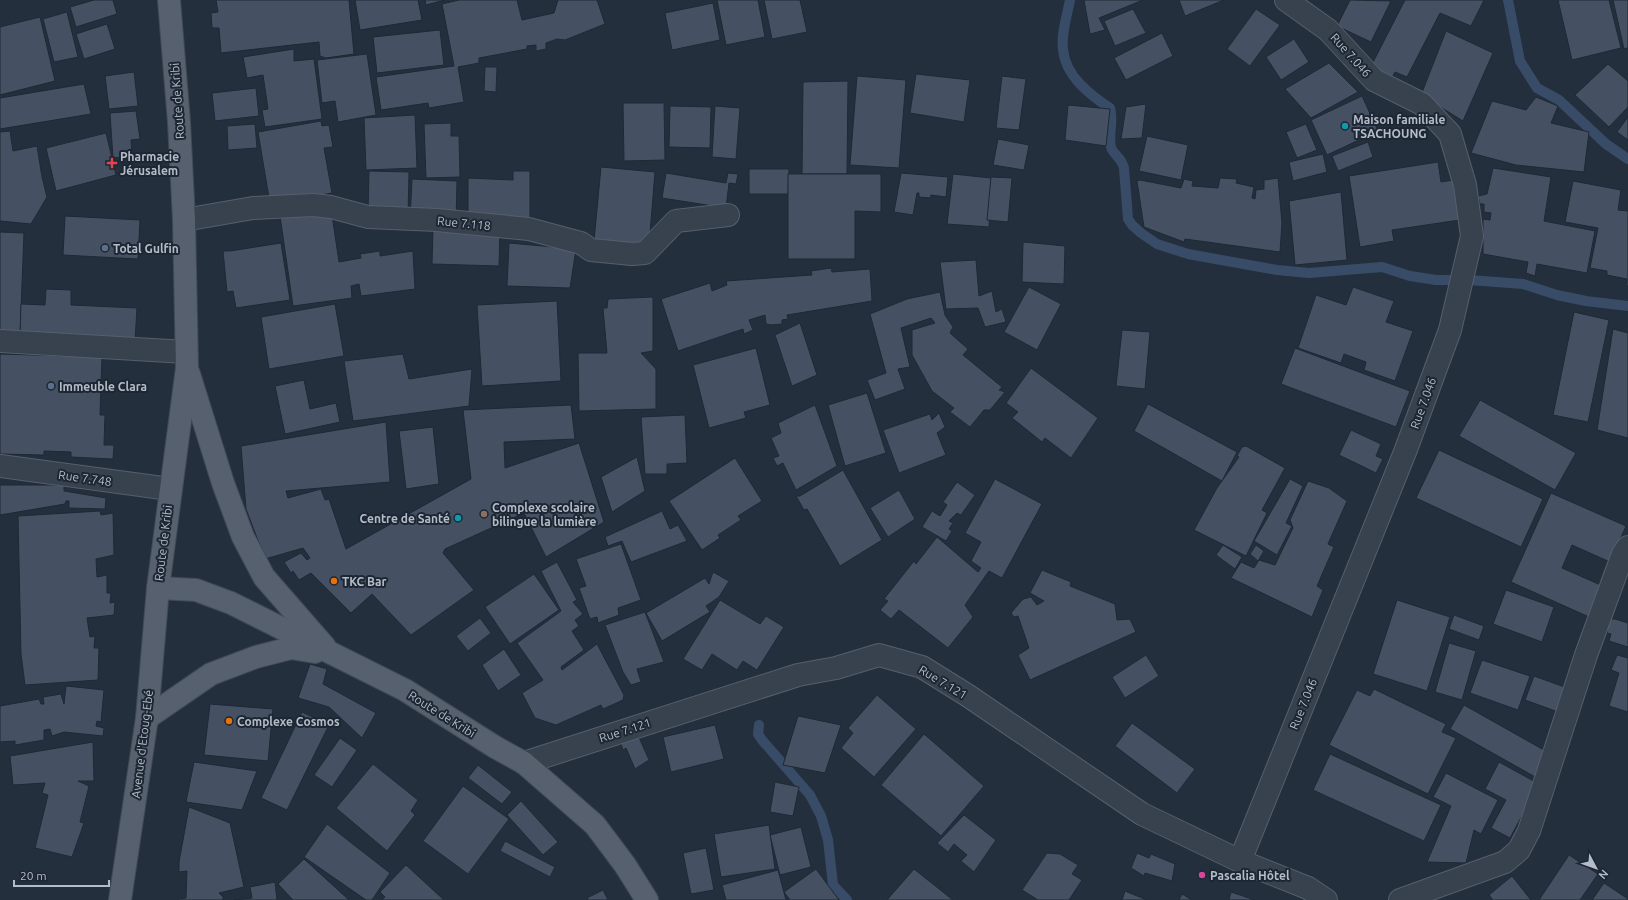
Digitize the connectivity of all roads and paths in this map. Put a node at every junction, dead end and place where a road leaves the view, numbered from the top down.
1 (168, 0) edge
2 (1286, 0) edge
3 (728, 215) dead end
4 (184, 220) junction
5 (0, 341) edge
6 (186, 360) junction
7 (0, 466) edge
8 (170, 489) junction
9 (1628, 547) edge
10 (158, 588) junction
11 (332, 655) junction
12 (147, 718) junction
13 (524, 763) junction
14 (1240, 861) junction
15 (120, 900) edge
16 (647, 900) edge
17 (1326, 900) edge
18 (1400, 900) edge

1 - 4 main road, Route de Kribi
2 - 14 street, Rue 7.046
3 - 4 street, Rue 7.118
4 - 6 main road, Route de Kribi
5 - 6 street
6 - 8 main road, Route de Kribi
6 - 11 main road
7 - 8 street, Rue 7.748
8 - 10 main road, Route de Kribi
9 - 18 street
10 - 11 main road, Route de Kribi
10 - 12 main road, Avenue d'Etoug-Ebé
11 - 12 main road
11 - 13 main road, Route de Kribi
12 - 15 main road, Avenue d'Etoug-Ebé
13 - 14 street, Rue 7.121
13 - 16 main road, Route de Kribi
14 - 17 street, Rue 7.121

